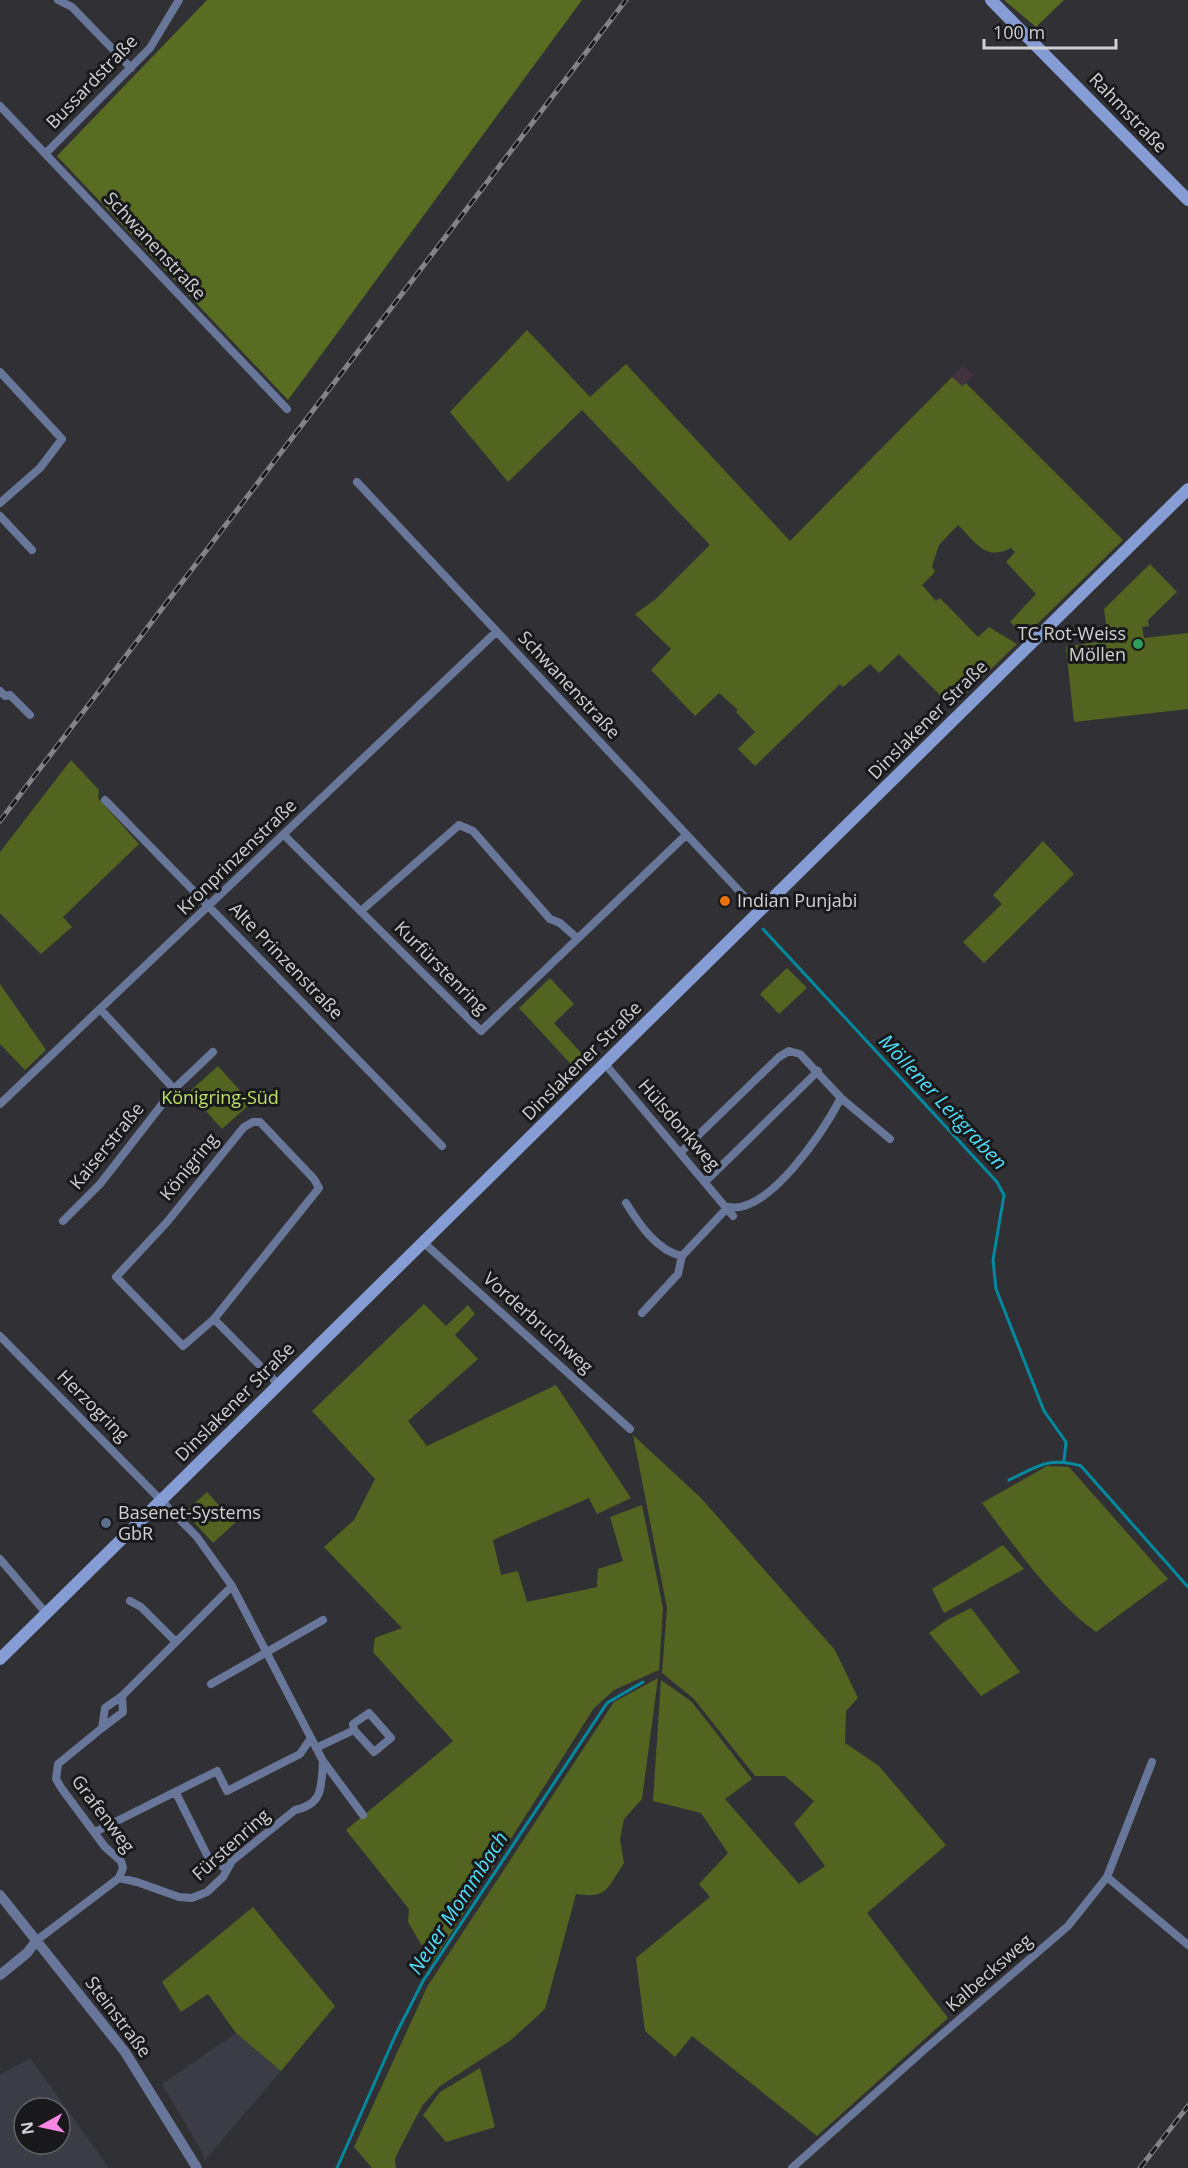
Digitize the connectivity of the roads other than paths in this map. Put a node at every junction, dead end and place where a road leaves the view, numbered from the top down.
1 (58, 0) edge
2 (179, 0) edge
3 (991, 0) edge
4 (131, 68) junction
5 (0, 106) edge
6 (46, 153) junction
7 (1188, 200) edge
8 (0, 372) edge
9 (287, 409) dead end
10 (357, 482) dead end
11 (1188, 489) edge
12 (0, 503) edge
13 (0, 516) edge
14 (32, 550) dead end
15 (496, 632) junction
16 (0, 691) edge
17 (30, 715) dead end
18 (105, 800) dead end
19 (284, 835) junction
20 (686, 835) junction
21 (210, 906) junction
22 (757, 910) junction
23 (361, 911) junction
24 (577, 938) junction
25 (101, 1010) junction
26 (213, 1052) dead end
27 (605, 1064) junction
28 (818, 1071) junction
29 (174, 1089) junction
30 (841, 1098) junction
31 (0, 1104) edge
32 (890, 1139) dead end
33 (442, 1146) dead end
34 (681, 1152) junction
35 (706, 1181) junction
36 (626, 1203) dead end
37 (728, 1207) junction
38 (733, 1216) dead end
39 (63, 1221) dead end
40 (423, 1242) junction
41 (682, 1256) junction
42 (642, 1312) dead end
43 (214, 1319) junction
44 (0, 1336) edge
45 (279, 1384) junction
46 (630, 1429) dead end
47 (162, 1500) junction
48 (0, 1559) edge
49 (232, 1586) junction
50 (130, 1601) dead end
51 (46, 1613) junction
52 (323, 1620) dead end
53 (175, 1641) junction
54 (266, 1652) junction
55 (0, 1659) edge
56 (211, 1684) dead end
57 (122, 1696) junction
58 (102, 1728) junction
59 (354, 1730) junction
60 (311, 1738) junction
61 (316, 1748) junction
62 (323, 1761) junction
63 (1152, 1762) dead end
64 (176, 1792) junction
65 (363, 1815) dead end
66 (95, 1832) junction
67 (227, 1869) junction
68 (1107, 1877) junction
69 (119, 1878) junction
70 (0, 1895) edge
71 (37, 1940) junction
72 (1188, 1945) edge
73 (0, 1975) edge
74 (197, 2168) edge
75 (792, 2168) edge

1 - 4 street
2 - 4 street, Bussardstraße
3 - 7 main road, Rahmstraße
4 - 6 street, Bussardstraße
5 - 6 street, Schwanenstraße
6 - 9 street, Schwanenstraße
8 - 12 street
10 - 15 street, Schwanenstraße
11 - 22 main road, Dinslakener Straße
13 - 14 street
15 - 19 street, Kronprinzenstraße
15 - 20 street, Schwanenstraße
16 - 17 street
18 - 21 street, Alte Prinzenstraße
19 - 21 street, Kronprinzenstraße
19 - 23 street, Kurfürstenring
20 - 22 street, Schwanenstraße
20 - 24 street, Kurfürstenring
21 - 25 street, Kronprinzenstraße
21 - 33 street, Alte Prinzenstraße
22 - 27 main road, Dinslakener Straße
23 - 24 street
23 - 24 street, Kurfürstenring
25 - 29 street
25 - 31 street, Kronprinzenstraße
26 - 29 street, Kaiserstraße
27 - 34 street, Hülsdonkweg
27 - 40 main road, Dinslakener Straße
28 - 30 street
28 - 34 street
28 - 35 street
29 - 39 street, Kaiserstraße
30 - 32 street
30 - 37 street
34 - 35 street, Hülsdonkweg
35 - 37 street, Hülsdonkweg
36 - 41 street
37 - 38 street, Hülsdonkweg
37 - 41 street
40 - 45 main road, Dinslakener Straße
40 - 46 street, Vorderbruchweg
41 - 42 street
43 - 43 street, Königring
43 - 45 street
44 - 47 street, Herzogring
45 - 47 main road, Dinslakener Straße
47 - 49 street
47 - 51 main road, Dinslakener Straße
48 - 51 street
49 - 53 street, Grafenweg
49 - 54 street
50 - 53 street
51 - 55 main road, Dinslakener Straße
52 - 54 street
53 - 57 street, Grafenweg
54 - 56 street
54 - 60 street
57 - 58 street, Grafenweg
57 - 58 street
58 - 66 street, Grafenweg
59 - 59 street
59 - 61 street
60 - 61 street
60 - 64 street
61 - 62 street
62 - 65 street
62 - 67 street, Fürstenring
63 - 68 street, Kalbecksweg
64 - 66 street
64 - 67 street
66 - 69 street, Grafenweg
67 - 69 street, Fürstenring
68 - 72 street
68 - 75 street, Kalbecksweg
69 - 71 street
70 - 71 street, Steinstraße
71 - 73 street
71 - 74 street, Steinstraße

